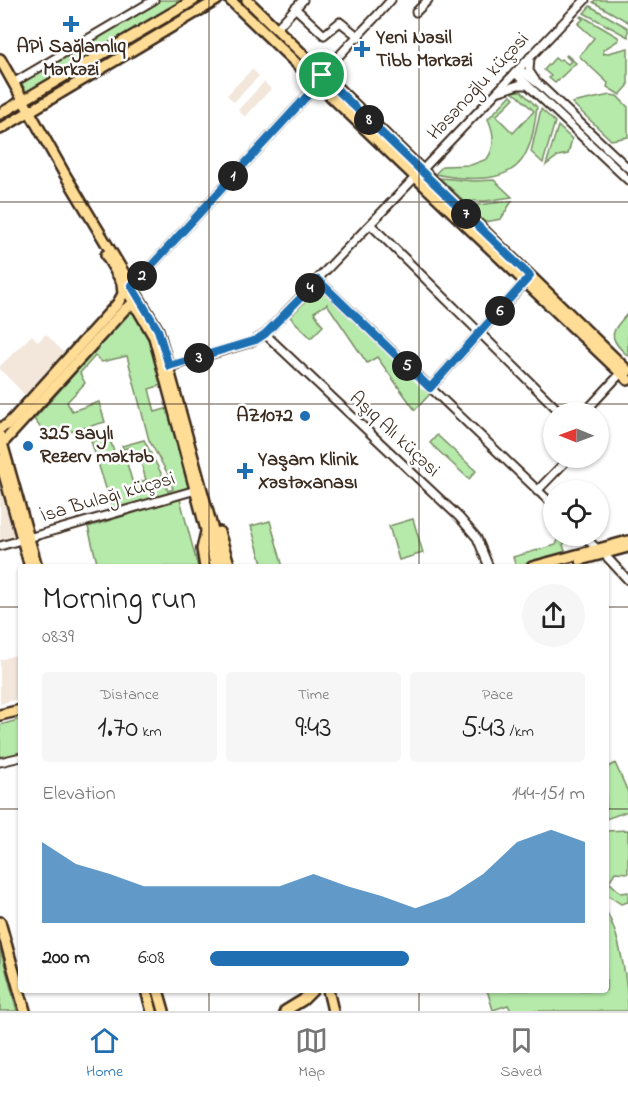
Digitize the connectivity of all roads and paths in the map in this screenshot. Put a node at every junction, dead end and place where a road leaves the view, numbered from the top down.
1 (154, 0) edge
2 (194, 0) edge
3 (216, 0) edge
4 (230, 0) edge
5 (247, 0) edge
6 (303, 0) edge
7 (391, 0) edge
8 (428, 0) edge
9 (585, 0) edge
10 (295, 8) junction
11 (416, 12) dead end
12 (276, 29) junction
13 (359, 37) junction
14 (530, 57) junction
15 (0, 59) edge
16 (517, 71) junction
17 (0, 72) edge
18 (320, 79) junction
19 (13, 83) junction
20 (538, 85) junction
21 (527, 86) junction
22 (497, 92) junction
23 (23, 101) junction
24 (0, 114) edge
25 (27, 116) junction
26 (567, 118) junction
27 (0, 129) edge
28 (628, 168) edge
29 (419, 174) junction
30 (628, 180) edge
31 (370, 225) junction
32 (528, 279) junction
33 (318, 280) junction
34 (121, 281) junction
35 (131, 285) junction
36 (121, 306) junction
37 (138, 309) junction
38 (480, 332) junction
39 (265, 334) junction
40 (166, 367) junction
41 (626, 375) edge
42 (430, 388) junction
43 (550, 402) edge
44 (596, 402) edge
45 (0, 428) edge
46 (1, 441) edge
47 (0, 460) edge
48 (559, 468) edge
49 (196, 490) junction
50 (537, 491) junction
51 (543, 496) edge
52 (209, 514) junction
53 (207, 530) junction
54 (26, 539) junction
55 (628, 541) edge
56 (0, 546) edge
57 (595, 546) edge
58 (628, 548) edge
59 (598, 549) junction
60 (30, 564) edge
61 (36, 564) edge
62 (204, 564) edge
63 (215, 564) edge
64 (222, 564) edge
65 (229, 564) edge
66 (488, 564) edge
67 (543, 564) edge
68 (562, 564) edge
69 (628, 580) edge
70 (18, 711) edge
71 (0, 715) edge
72 (18, 716) edge
73 (0, 721) edge
74 (18, 758) edge
75 (0, 762) edge
76 (0, 922) edge
77 (0, 939) edge
78 (18, 986) edge
79 (20, 993) edge
80 (141, 993) edge
81 (147, 993) edge
82 (153, 993) edge
83 (159, 993) edge
84 (310, 993) edge
85 (329, 993) edge
86 (334, 993) edge
87 (20, 1011) edge
88 (25, 1011) edge
89 (146, 1011) edge
90 (152, 1011) edge
91 (158, 1011) edge
92 (164, 1011) edge
93 (285, 1011) edge
94 (333, 1011) edge
95 (338, 1011) edge

1 - 19 street
2 - 23 main road
3 - 25 main road
4 - 18 main road
5 - 12 main road
6 - 10 street
7 - 13 street
8 - 11 street
9 - 14 street, Həsənoğlu küçəsi
10 - 12 street
10 - 13 street
12 - 18 main road
13 - 18 street
14 - 16 street, Həsənoğlu küçəsi
14 - 20 street
15 - 19 main road
16 - 20 street
16 - 21 street
16 - 22 street, Həsənoğlu küçəsi
17 - 23 main road
18 - 29 main road
18 - 35 street
19 - 23 main road
20 - 26 street
21 - 22 street
21 - 26 street
22 - 29 street, Həsənoğlu küçəsi
23 - 24 main road
23 - 25 main road
25 - 27 main road
25 - 34 main road
25 - 35 main road
26 - 28 street
26 - 30 street
29 - 31 street, Həsənoğlu küçəsi
29 - 32 main road
31 - 33 street, Həsənoğlu küçəsi
31 - 38 street
32 - 38 street
32 - 41 main road
33 - 39 street
33 - 42 street
34 - 36 main road
34 - 37 main road
35 - 40 main road
36 - 37 main road
36 - 45 main road
36 - 46 main road
37 - 40 main road
38 - 42 street
38 - 43 street
39 - 40 street
39 - 66 street, Aşıq Alı küçəsi
40 - 49 main road
40 - 52 main road
41 - 44 street
42 - 50 street
46 - 54 main road
47 - 54 main road
48 - 50 street
49 - 53 main road
49 - 54 street, İsa Bulağı küçəsi
50 - 51 street
52 - 64 main road
52 - 65 main road
53 - 62 main road
53 - 63 main road
54 - 56 street, İsa Bulağı küçəsi
54 - 60 main road
54 - 61 main road
55 - 59 main road
57 - 59 street
58 - 59 main road
59 - 67 main road
59 - 68 main road
59 - 69 street
70 - 71 main road
72 - 73 main road
74 - 75 street
76 - 78 main road
77 - 87 main road
79 - 88 main road
80 - 89 main road
81 - 90 main road
82 - 91 main road
83 - 92 main road
84 - 93 main road
85 - 94 main road
86 - 95 main road

